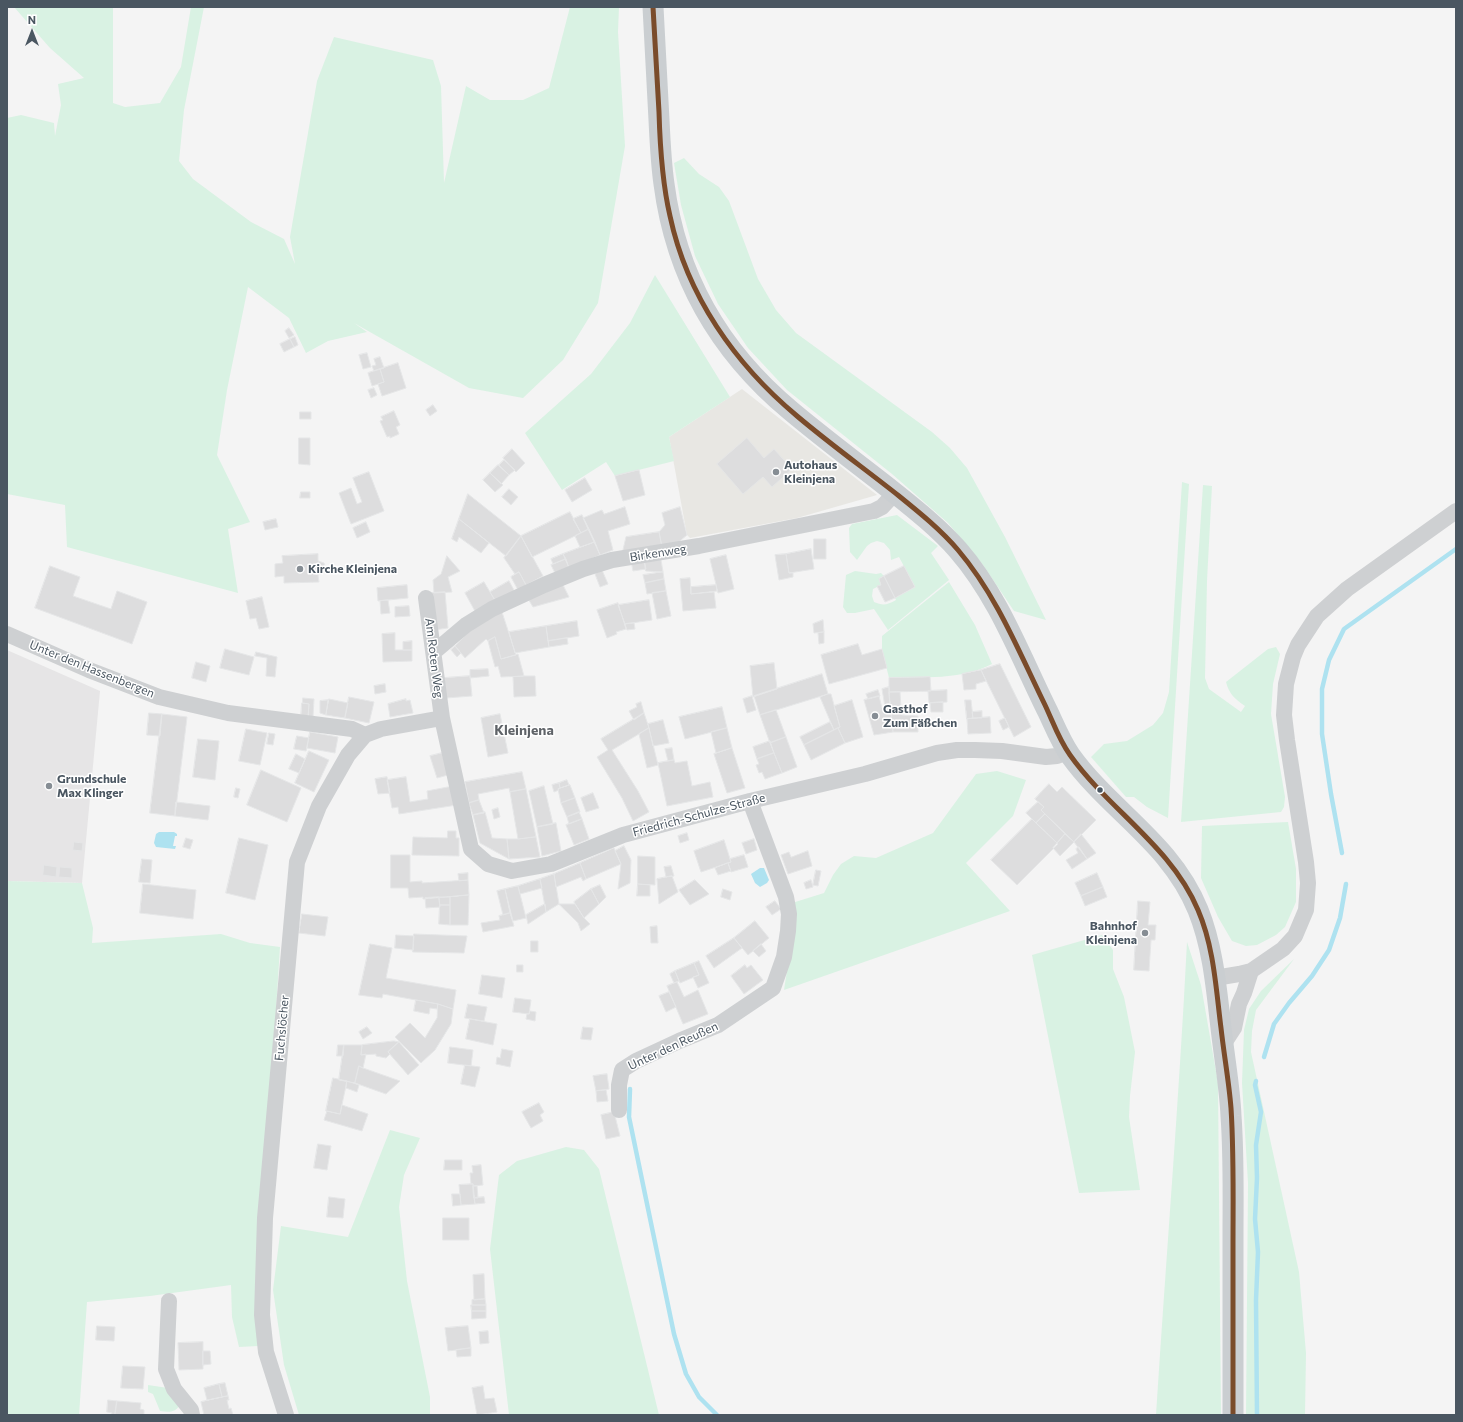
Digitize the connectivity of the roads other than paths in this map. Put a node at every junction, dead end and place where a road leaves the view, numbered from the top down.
1 (653, 7) edge
2 (895, 493) junction
3 (1456, 511) edge
4 (426, 598) dead end
5 (7, 634) edge
6 (434, 652) junction
7 (442, 718) junction
8 (365, 735) junction
9 (1068, 752) junction
10 (750, 801) junction
11 (1251, 971) junction
12 (1215, 978) junction
13 (1223, 1045) junction
14 (619, 1110) dead end
15 (169, 1301) dead end
16 (192, 1415) edge
17 (286, 1415) edge
18 (1233, 1415) edge

1 - 2 main road
2 - 6 street, Birkenweg
2 - 9 main road
3 - 11 street
4 - 6 street, Am Roten Weg
5 - 8 street, Unter den Hassenbergen
6 - 7 street, Am Roten Weg
7 - 8 street
7 - 10 street, Friedrich-Schulze-Straße
8 - 17 street, Fuchslöcher
9 - 10 street, Friedrich-Schulze-Straße
9 - 12 main road
10 - 14 street, Unter den Reußen
11 - 12 street
11 - 13 street
12 - 13 main road
13 - 18 main road
15 - 16 street

